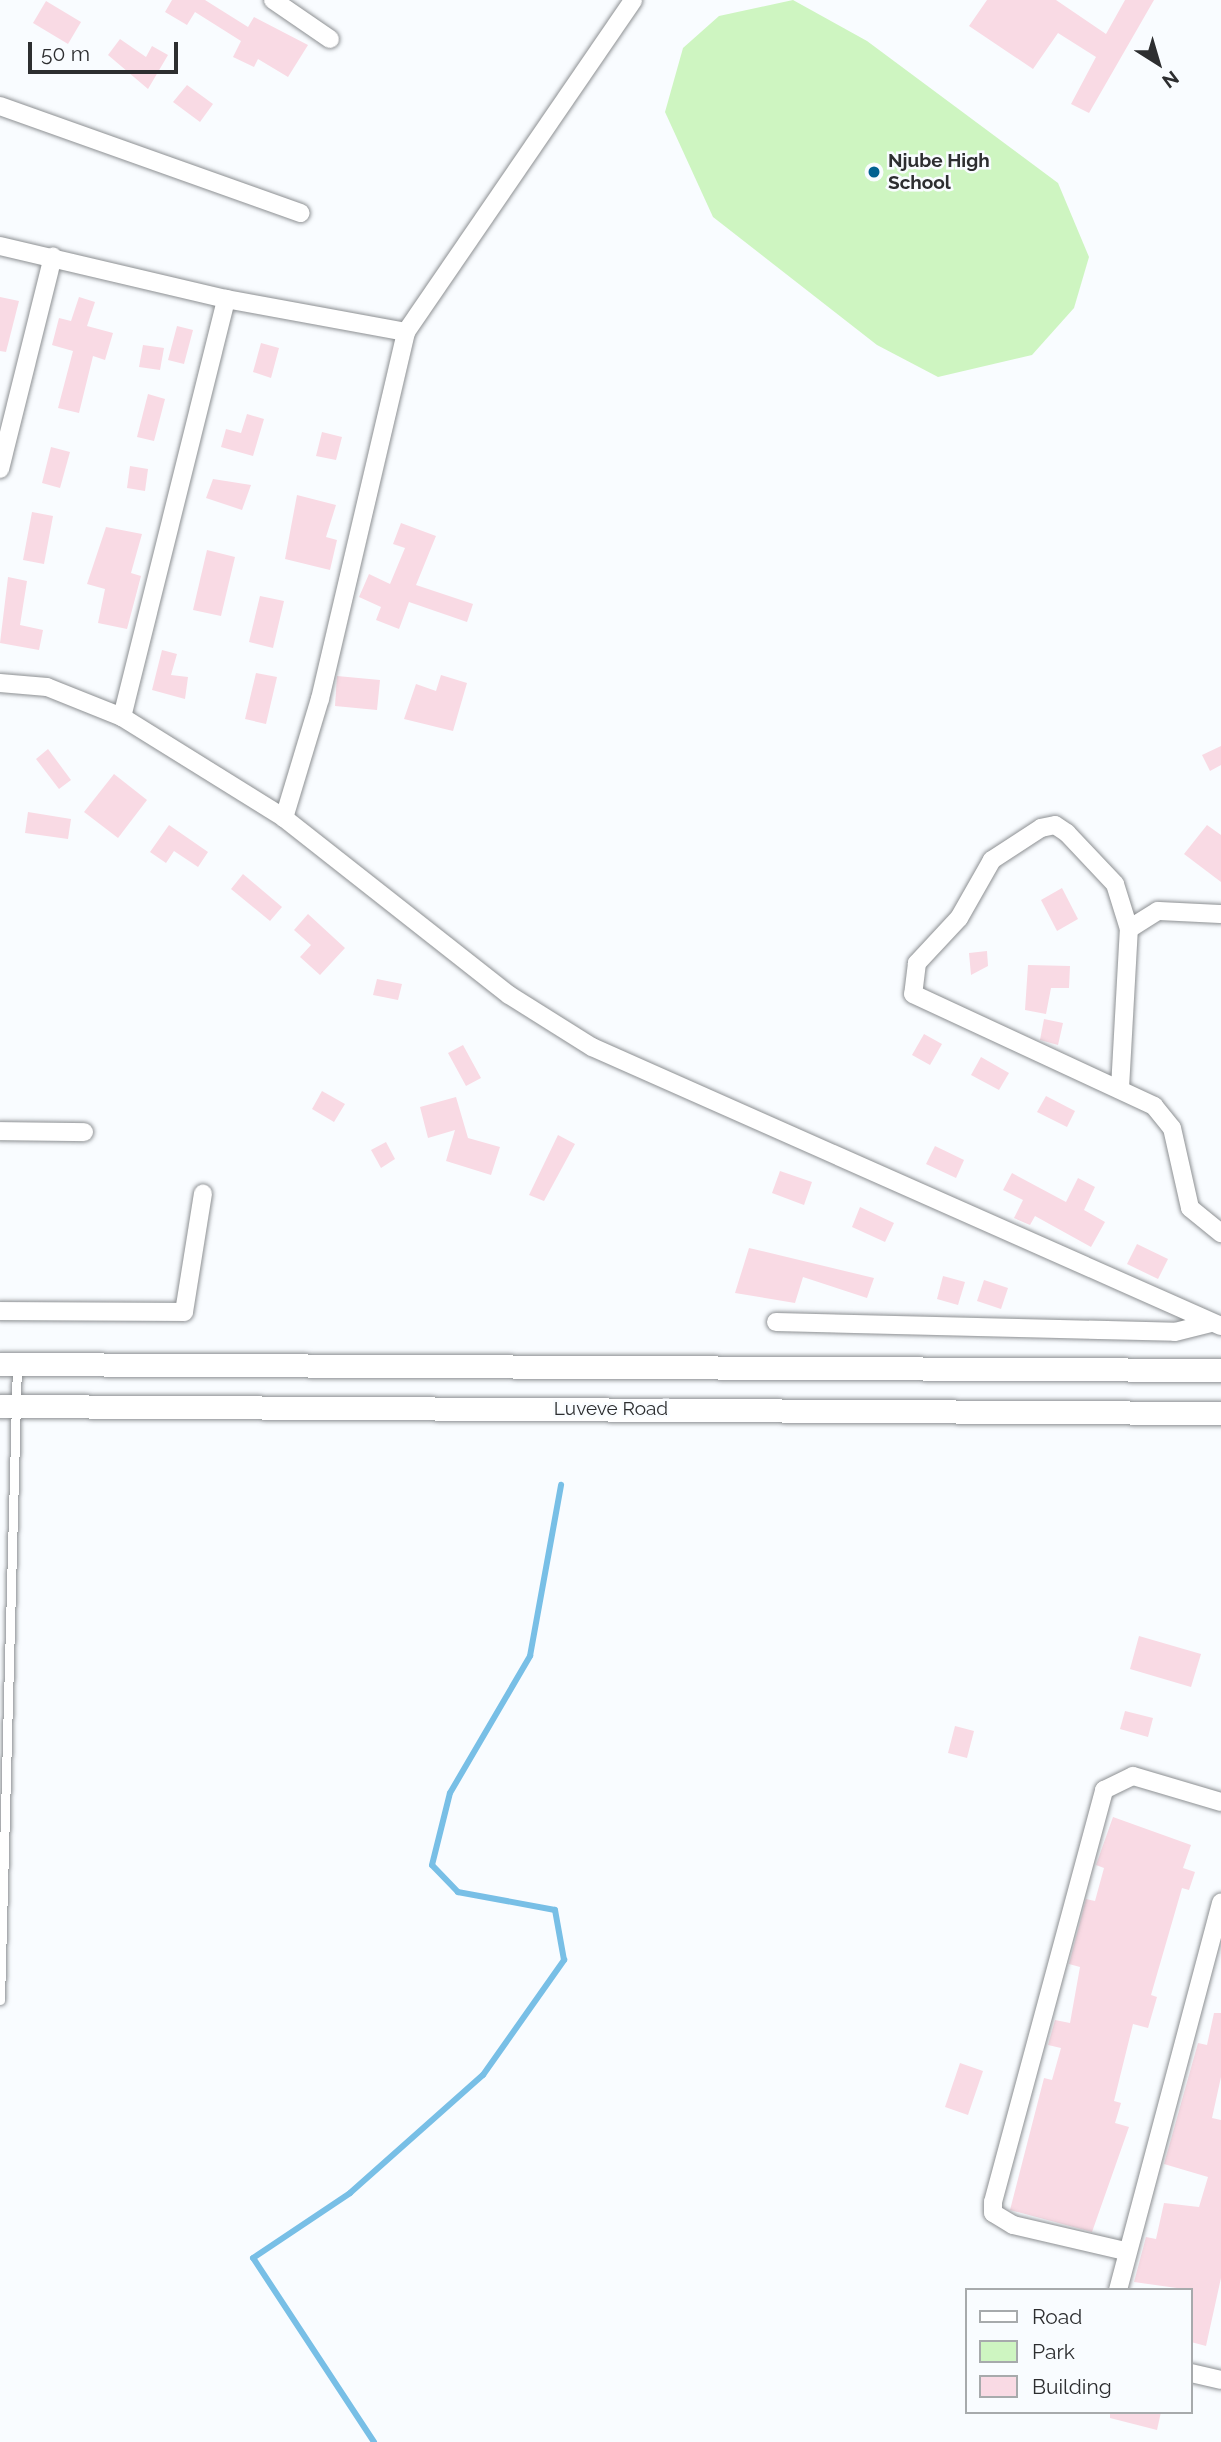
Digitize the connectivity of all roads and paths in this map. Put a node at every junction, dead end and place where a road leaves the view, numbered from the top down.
1 (273, 0) edge
2 (633, 0) edge
3 (330, 39) dead end
4 (0, 106) edge
5 (301, 213) dead end
6 (0, 246) edge
7 (53, 256) junction
8 (226, 299) junction
9 (406, 332) junction
10 (0, 469) edge
11 (0, 683) edge
12 (122, 717) junction
13 (284, 818) junction
14 (1221, 914) edge
15 (1129, 929) junction
16 (1120, 1088) junction
17 (0, 1131) edge
18 (84, 1132) dead end
19 (203, 1194) dead end
20 (1221, 1233) edge
21 (0, 1311) edge
22 (776, 1322) dead end
23 (1216, 1324) edge
24 (9, 1364) edge
25 (1221, 1370) edge
26 (8, 1406) edge
27 (1221, 1413) edge
28 (5, 1566) edge
29 (1221, 1802) edge
30 (1221, 1902) edge
31 (1215, 1945) edge
32 (0, 2000) edge
33 (1125, 2251) junction
34 (1118, 2288) edge
35 (1193, 2373) edge
36 (1221, 2380) edge

1 - 3 street
2 - 9 street
4 - 5 street
6 - 7 street
7 - 8 street
7 - 10 street
8 - 9 street
8 - 12 street
9 - 13 street
11 - 12 street
12 - 13 street
13 - 23 street
14 - 15 street
15 - 16 street
15 - 16 street
16 - 20 street
17 - 18 street
19 - 21 street
22 - 23 street
24 - 25 street, Luveve Road
24 - 26 lane
26 - 27 street, Luveve Road
26 - 28 lane
28 - 32 lane
29 - 33 street
30 - 31 street
31 - 33 street
33 - 34 street
35 - 36 street

